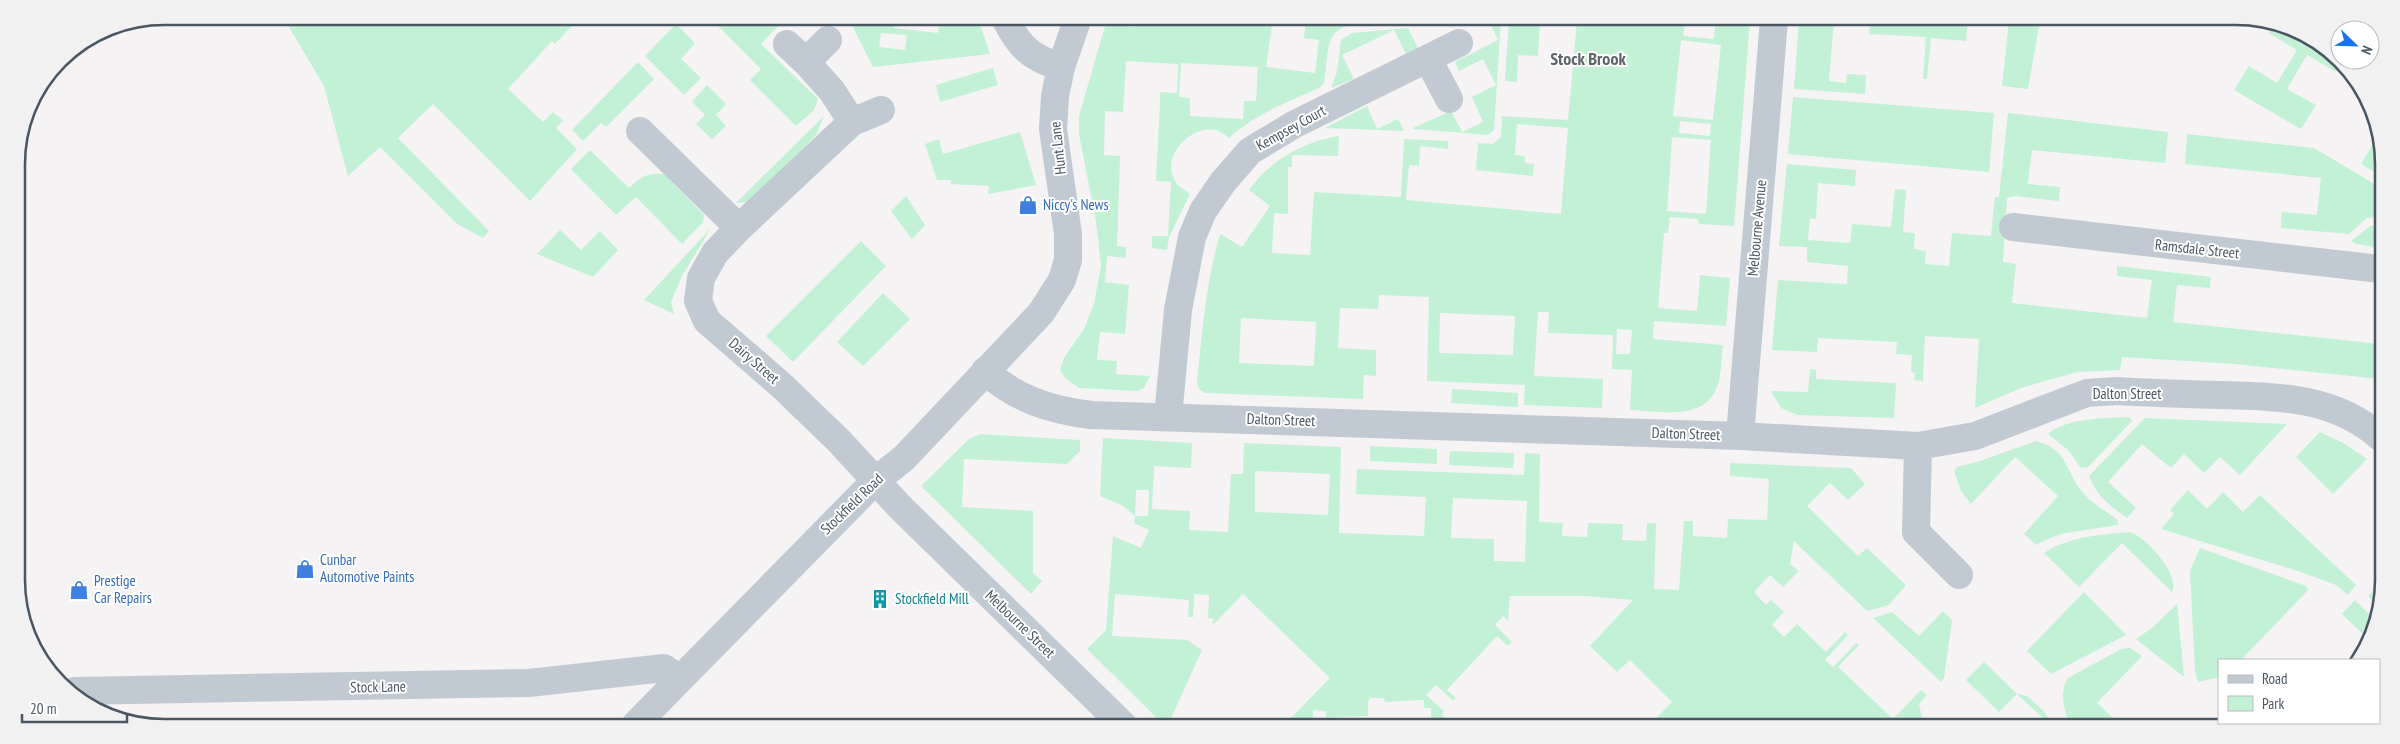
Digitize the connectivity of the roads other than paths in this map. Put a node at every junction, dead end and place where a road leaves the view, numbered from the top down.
1 (1009, 25) edge
2 (1076, 25) edge
3 (1774, 25) edge
4 (828, 40) dead end
5 (1459, 43) dead end
6 (1428, 59) junction
7 (1061, 67) junction
8 (1449, 99) dead end
9 (881, 110) dead end
10 (852, 122) junction
11 (640, 131) dead end
12 (2013, 227) dead end
13 (739, 228) junction
14 (2375, 268) edge
15 (1062, 280) joint
16 (985, 371) junction
17 (1168, 417) junction
18 (2375, 433) edge
19 (1740, 436) junction
20 (1918, 446) junction
21 (875, 480) junction
22 (1959, 575) dead end
23 (678, 678) junction
24 (80, 691) edge
25 (641, 719) edge
26 (1117, 719) edge

1 - 7 street
2 - 7 street, Hunt Lane
3 - 19 street, Melbourne Avenue
4 - 10 street
5 - 6 street, Kempsey Court
6 - 8 street
6 - 17 street, Kempsey Court
7 - 15 street, Hunt Lane
9 - 10 street, Dairy Street
10 - 13 street, Dairy Street
11 - 13 street
12 - 14 street, Ramsdale Street
13 - 21 street, Dairy Street
15 - 16 street, Stockfield Road
16 - 17 street, Dalton Street
16 - 21 street, Stockfield Road
17 - 19 street, Dalton Street
18 - 20 street, Dalton Street
19 - 20 street, Dalton Street
20 - 22 street
21 - 23 street, Stockfield Road
21 - 26 street, Melbourne Street
23 - 24 street, Stock Lane
23 - 25 street, Stockfield Road

